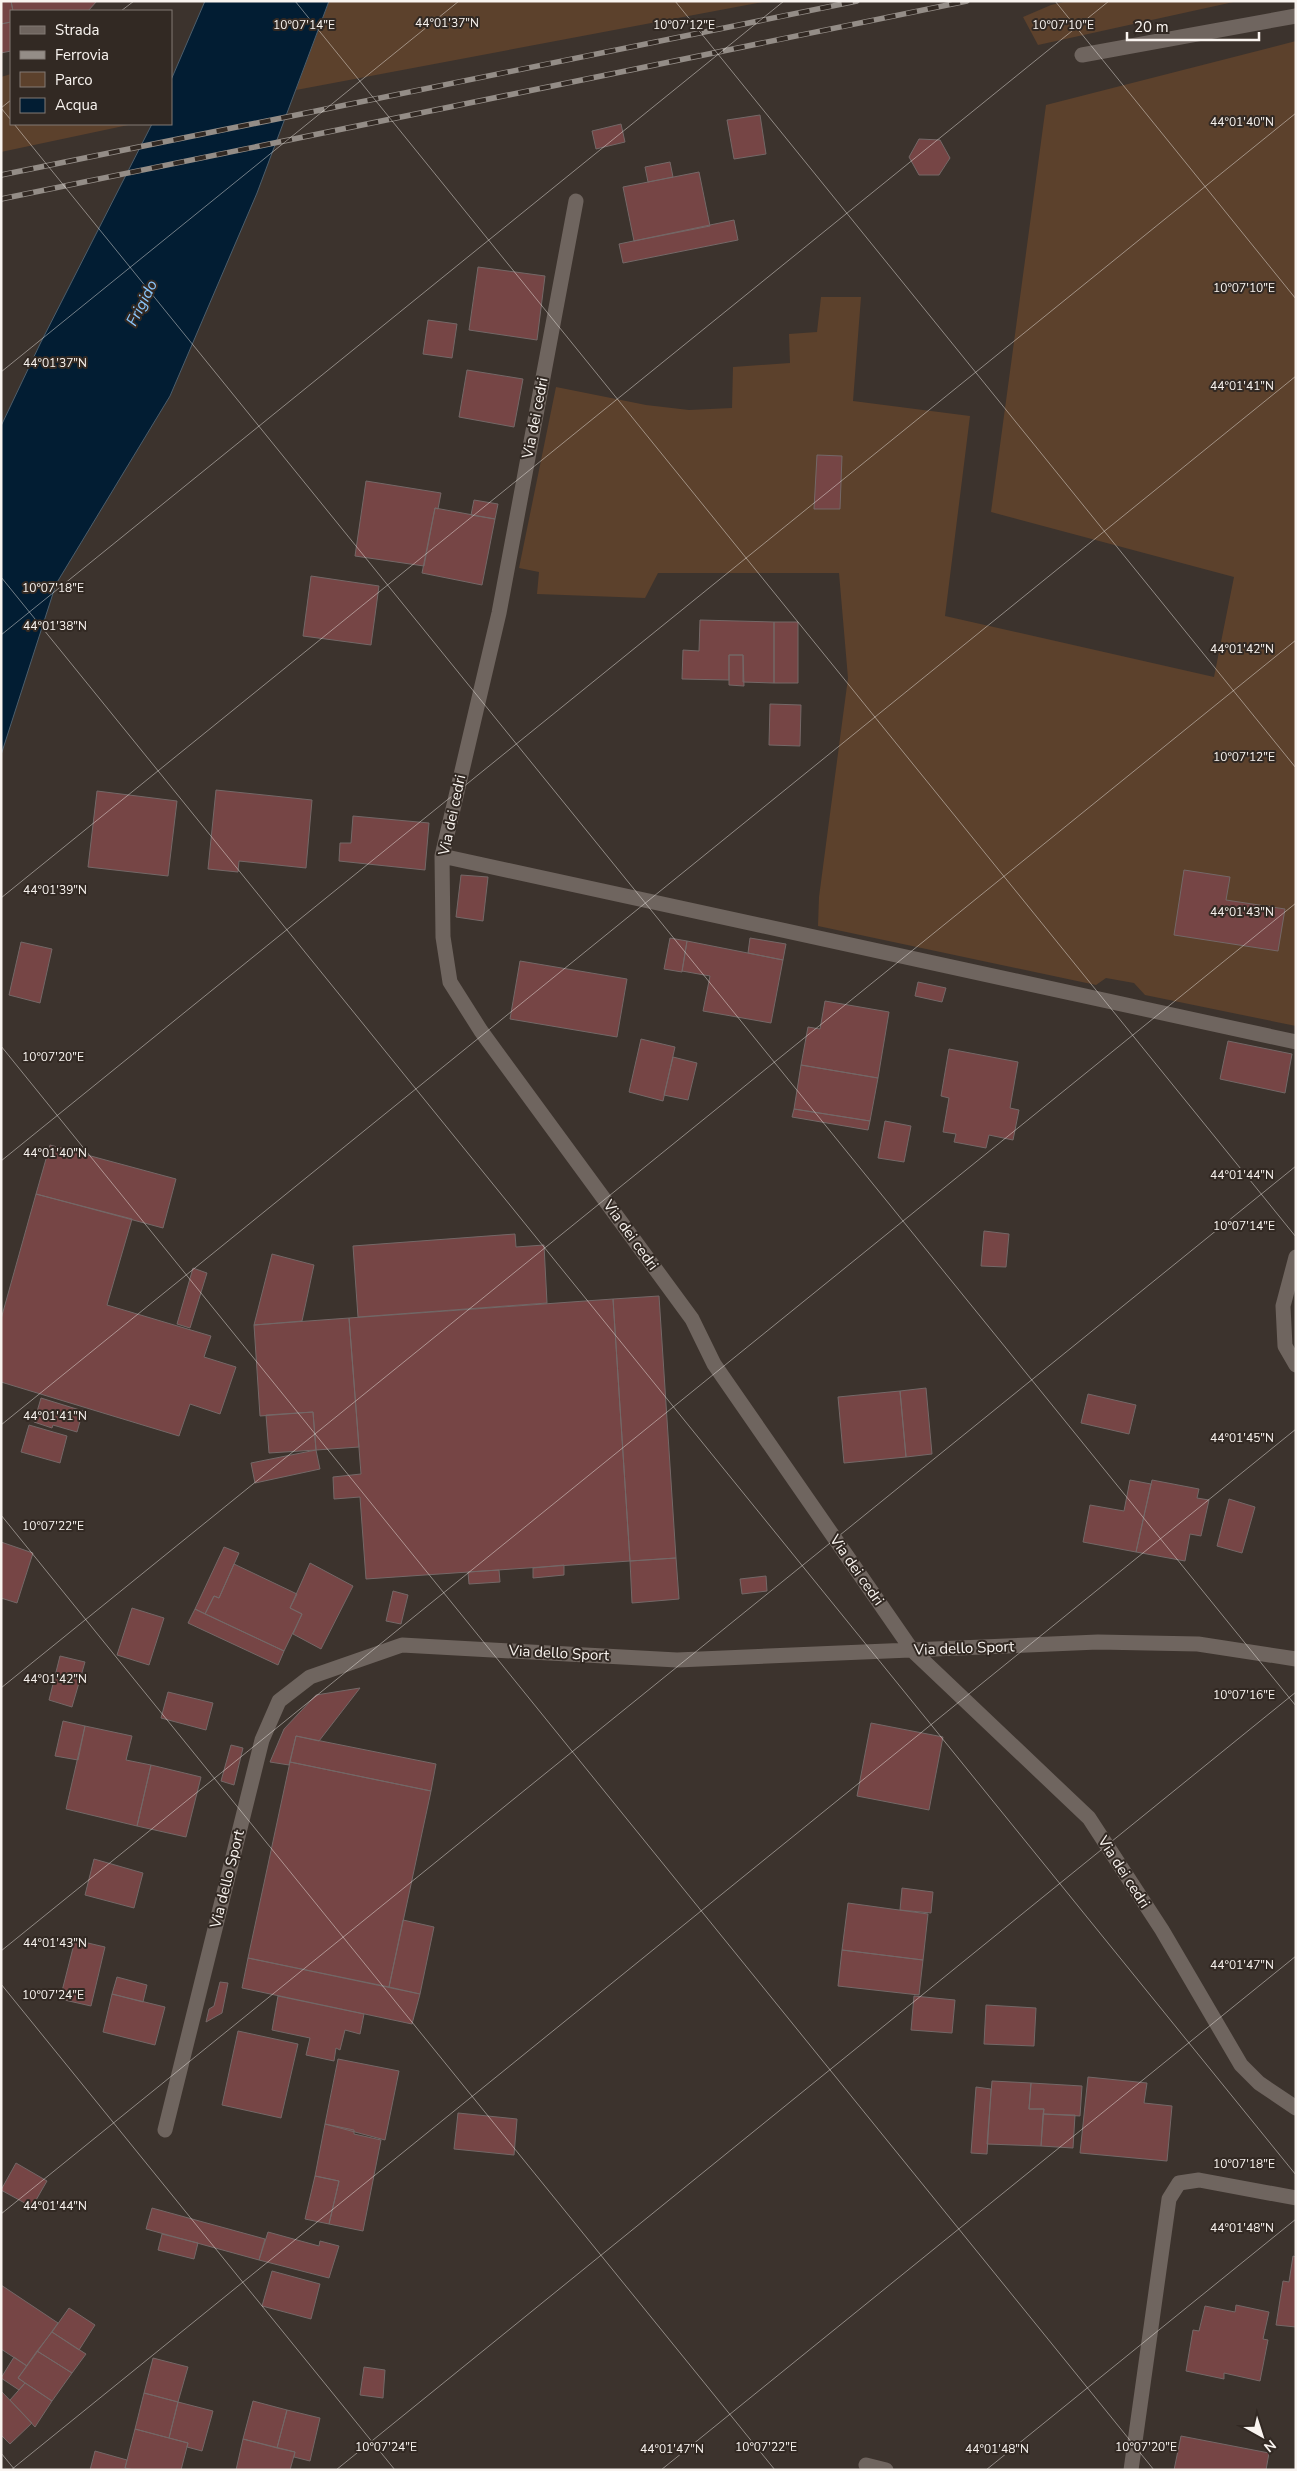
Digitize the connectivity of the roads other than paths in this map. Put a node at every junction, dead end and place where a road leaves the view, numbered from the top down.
1 (1296, 16) edge
2 (1082, 55) dead end
3 (576, 201) dead end
4 (442, 856) junction
5 (1296, 1042) edge
6 (1296, 1257) edge
7 (1296, 1365) edge
8 (912, 1650) junction
9 (1296, 1659) edge
10 (1296, 2108) edge
11 (165, 2130) dead end
12 (1296, 2198) edge
13 (866, 2465) dead end
14 (886, 2470) edge
15 (1131, 2470) edge

1 - 2 street
3 - 4 street, Via dei cedri
4 - 5 street
4 - 8 street, Via dei cedri
6 - 7 street
8 - 9 street, Via dello Sport
8 - 10 street, Via dei cedri
8 - 11 street, Via dello Sport
12 - 15 street
13 - 14 street

